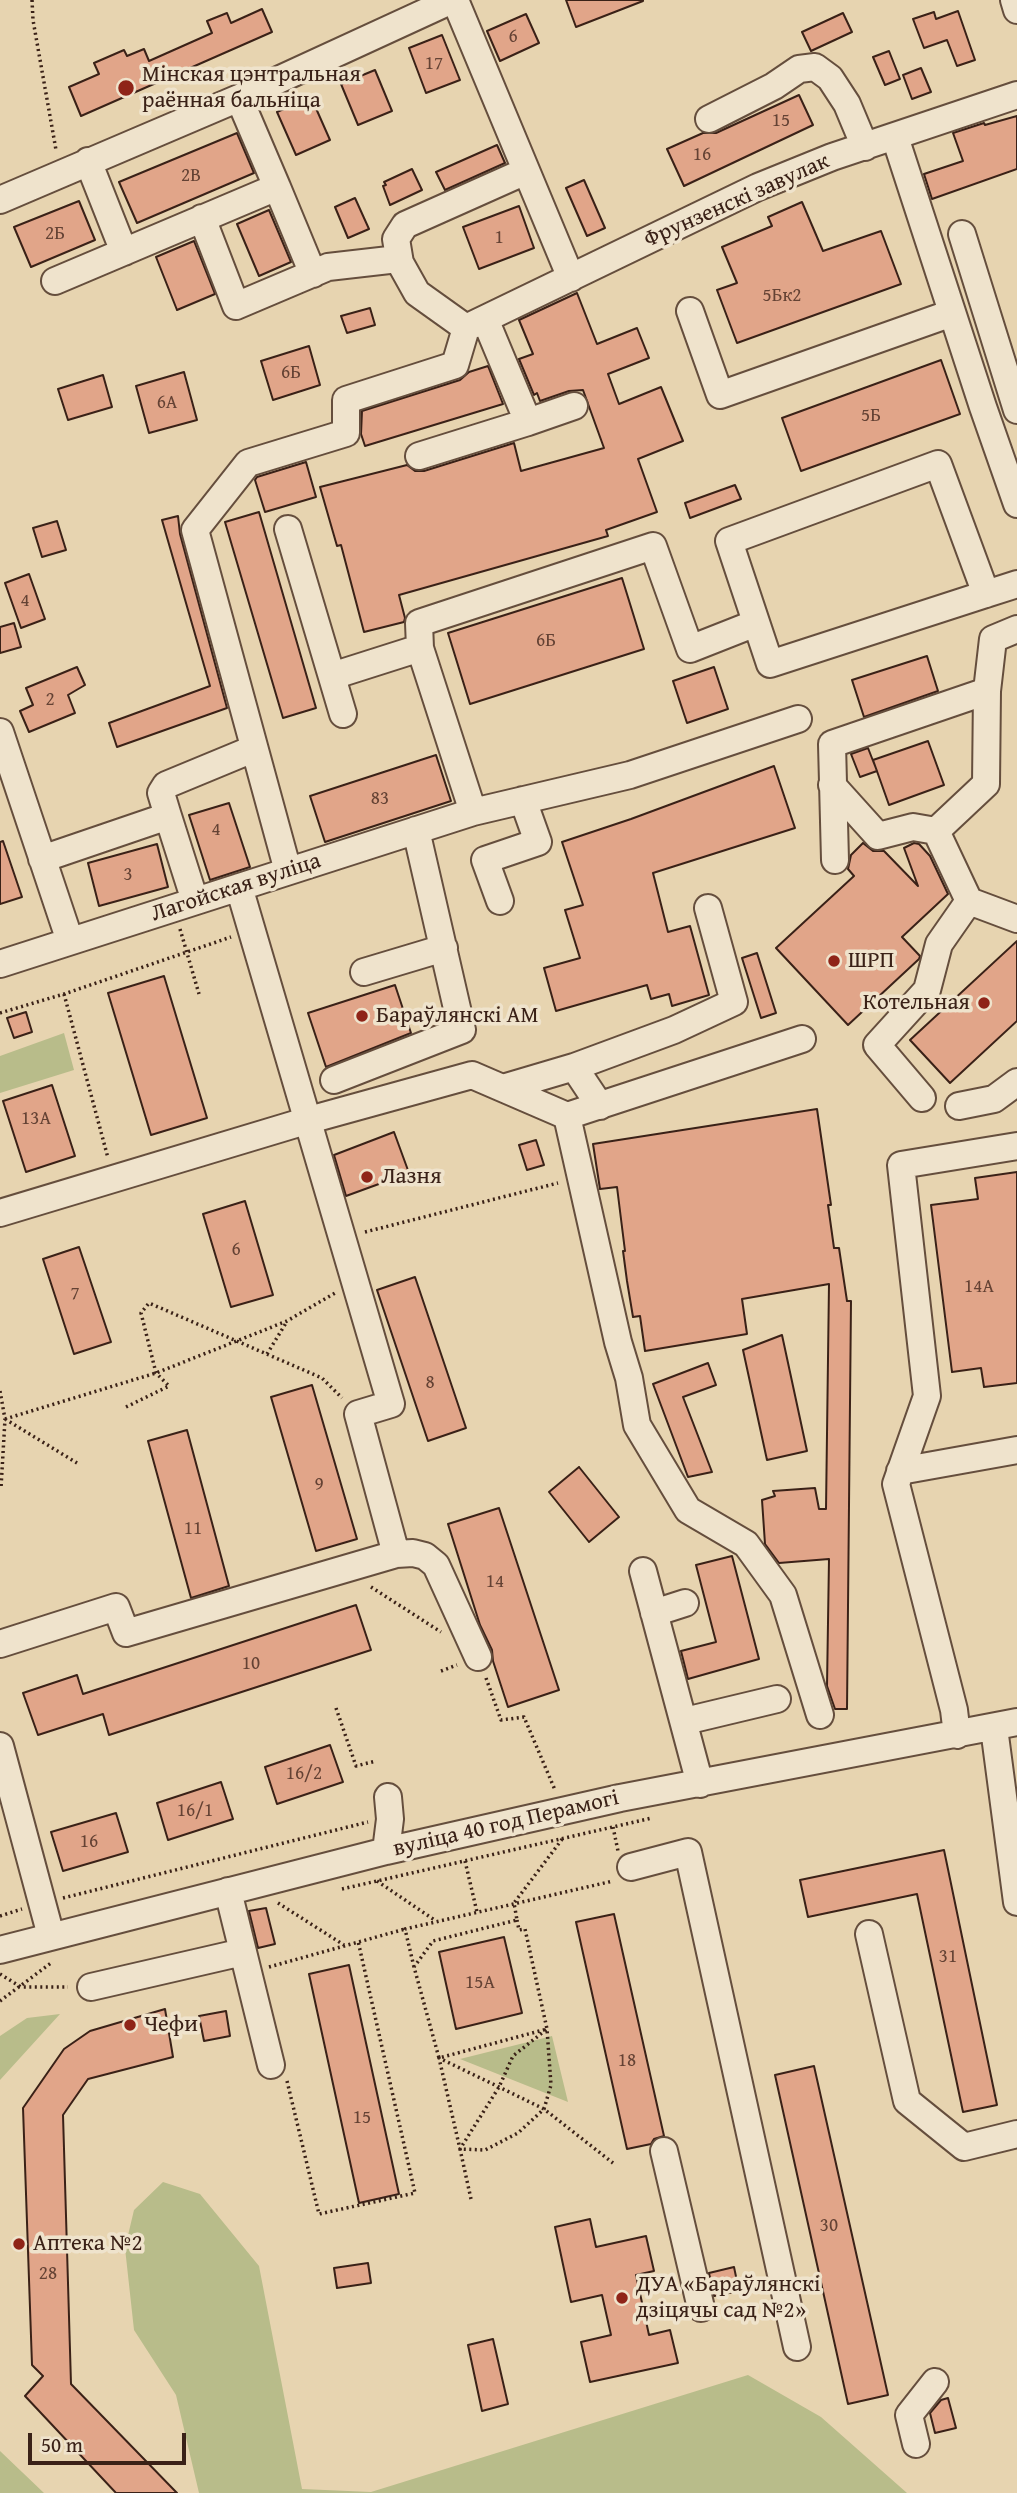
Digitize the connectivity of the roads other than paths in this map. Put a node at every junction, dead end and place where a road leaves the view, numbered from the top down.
1 (453, 0) edge
2 (1014, 0) edge
3 (1017, 10) edge
4 (1017, 95) edge
5 (239, 98) junction
6 (709, 119) dead end
7 (895, 137) junction
8 (865, 147) junction
9 (88, 161) junction
10 (526, 171) junction
11 (277, 187) junction
12 (0, 200) edge
13 (202, 218) junction
14 (962, 234) dead end
15 (124, 252) junction
16 (400, 263) junction
17 (313, 274) junction
18 (571, 278) junction
19 (55, 281) dead end
20 (690, 311) dead end
21 (952, 313) junction
22 (476, 324) junction
23 (575, 406) dead end
24 (1017, 410) edge
25 (528, 422) junction
26 (419, 456) dead end
27 (1017, 504) edge
28 (288, 529) dead end
29 (1017, 584) edge
30 (986, 594) junction
31 (756, 623) junction
32 (1017, 629) edge
33 (420, 648) junction
34 (332, 676) junction
35 (987, 691) junction
36 (343, 714) dead end
37 (798, 719) dead end
38 (0, 732) edge
39 (253, 749) junction
40 (832, 785) junction
41 (523, 800) junction
42 (473, 811) junction
43 (168, 816) junction
44 (416, 830) junction
45 (936, 831) junction
46 (42, 859) junction
47 (835, 860) dead end
48 (288, 871) junction
49 (239, 887) junction
50 (500, 901) dead end
51 (969, 901) junction
52 (184, 905) junction
53 (708, 908) dead end
54 (1017, 919) edge
55 (69, 941) junction
56 (444, 948) junction
57 (0, 964) edge
58 (364, 972) dead end
59 (802, 1039) dead end
60 (574, 1067) junction
61 (334, 1080) dead end
62 (1017, 1082) edge
63 (503, 1088) junction
64 (922, 1098) dead end
65 (959, 1106) dead end
66 (600, 1107) junction
67 (567, 1116) junction
68 (309, 1120) junction
69 (1017, 1146) edge
70 (0, 1213) edge
71 (1017, 1450) edge
72 (900, 1471) junction
73 (396, 1554) junction
74 (643, 1571) dead end
75 (685, 1603) dead end
76 (654, 1613) junction
77 (0, 1644) edge
78 (478, 1657) dead end
79 (777, 1699) dead end
80 (820, 1715) dead end
81 (685, 1721) junction
82 (1006, 1725) edge
83 (957, 1735) junction
84 (0, 1746) edge
85 (701, 1784) junction
86 (389, 1808) road end
87 (386, 1851) junction
88 (624, 1866) road end
89 (231, 1902) junction
90 (1017, 1902) edge
91 (869, 1934) dead end
92 (54, 1947) junction
93 (0, 1950) edge
94 (251, 1961) junction
95 (91, 1987) road end
96 (279, 2072) road end
97 (1017, 2134) edge
98 (664, 2151) dead end
99 (701, 2308) dead end
100 (797, 2347) dead end
101 (935, 2382) dead end
102 (916, 2444) dead end

1 - 5 street
1 - 10 street
2 - 3 street
4 - 7 street, Фрунзенскі завулак
5 - 9 street
5 - 11 street
6 - 8 street
7 - 8 street, Фрунзенскі завулак
7 - 21 street
8 - 18 street, Фрунзенскі завулак
9 - 12 street
9 - 15 street
10 - 16 street
10 - 18 street
11 - 13 street
11 - 17 street
13 - 15 street
13 - 17 street
14 - 24 street
15 - 19 street
16 - 17 street
16 - 22 street
18 - 22 street, Фрунзенскі завулак
20 - 21 street
21 - 27 street
22 - 25 street
22 - 39 street
23 - 25 street
25 - 26 street
28 - 34 street
29 - 30 street
30 - 31 street
30 - 31 street
31 - 33 street
32 - 35 street
33 - 34 street
33 - 42 street
34 - 36 street
35 - 40 street
35 - 45 street
37 - 41 street, Лагойская вуліца
38 - 46 street
39 - 43 street
39 - 48 street
40 - 45 street
40 - 47 street
41 - 42 street, Лагойская вуліца
41 - 50 street
42 - 44 street, Лагойская вуліца
43 - 46 street
43 - 52 street
44 - 48 street, Лагойская вуліца
44 - 56 street
45 - 51 street
46 - 55 street
48 - 49 street, Лагойская вуліца
49 - 52 street, Лагойская вуліца
49 - 68 street
51 - 54 street
51 - 64 street
52 - 55 street, Лагойская вуліца
53 - 60 street
55 - 57 street, Лагойская вуліца
56 - 58 street
56 - 61 street
59 - 66 street
60 - 63 street
60 - 66 street
62 - 65 street
63 - 67 street
63 - 68 street
66 - 67 street
67 - 80 street
68 - 70 street
68 - 73 street
69 - 72 street
71 - 72 street
72 - 83 street
73 - 77 street
73 - 78 street
74 - 76 street
75 - 76 street
76 - 81 street
79 - 81 street
81 - 85 street
82 - 83 street, вуліца 40 год Перамогі
82 - 90 street
83 - 85 street, вуліца 40 год Перамогі
84 - 92 street
85 - 87 street, вуліца 40 год Перамогі
86 - 87 street
87 - 89 street, вуліца 40 год Перамогі
88 - 100 street
89 - 92 street, вуліца 40 год Перамогі
89 - 94 street
91 - 97 street
92 - 93 street, вуліца 40 год Перамогі
94 - 95 street
94 - 96 street
98 - 99 street
101 - 102 street

